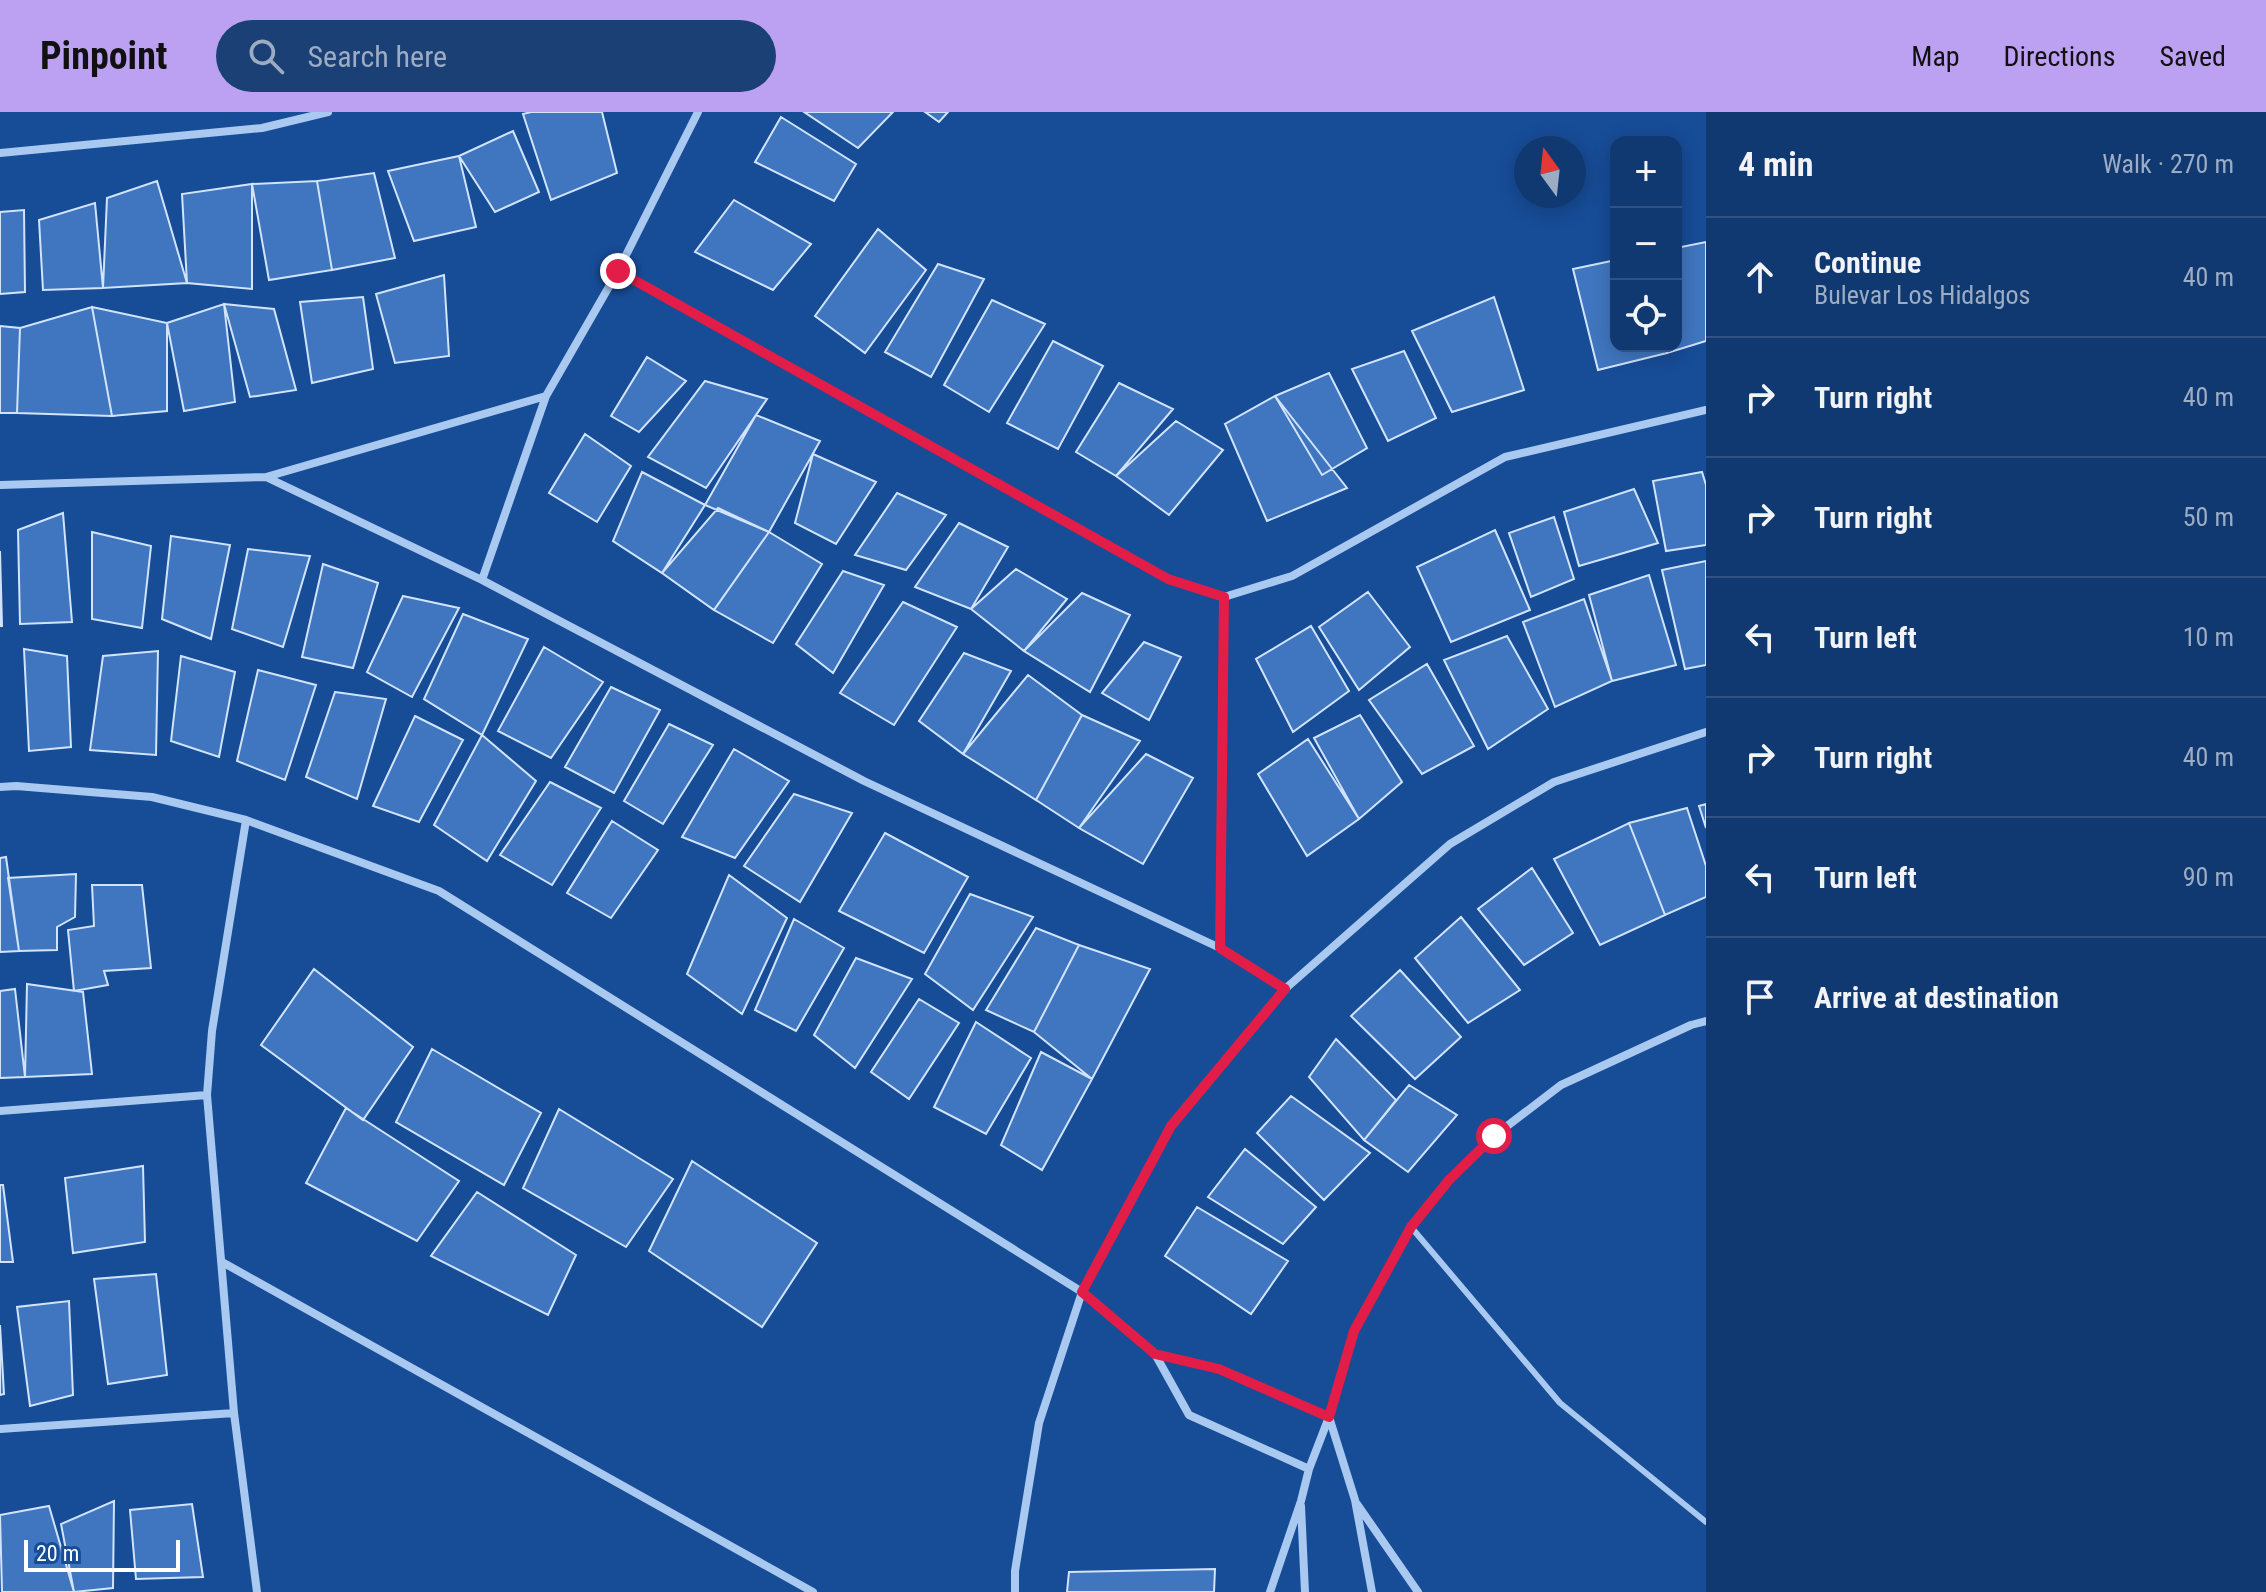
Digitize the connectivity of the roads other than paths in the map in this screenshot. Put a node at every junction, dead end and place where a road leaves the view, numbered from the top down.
1 (328, 112) edge
2 (698, 112) edge
3 (0, 153) edge
4 (618, 271) junction
5 (546, 396) junction
6 (1706, 410) edge
7 (266, 477) junction
8 (0, 485) edge
9 (482, 580) junction
10 (1224, 597) junction
11 (1706, 732) edge
12 (0, 787) edge
13 (246, 820) junction
14 (1220, 948) junction
15 (1285, 989) junction
16 (1706, 1021) edge
17 (207, 1095) junction
18 (0, 1111) edge
19 (1411, 1227) junction
20 (222, 1262) junction
21 (1082, 1292) junction
22 (1155, 1354) junction
23 (234, 1413) junction
24 (1329, 1417) junction
25 (0, 1429) edge
26 (1309, 1469) junction
27 (1355, 1500) junction
28 (1301, 1501) junction
29 (1706, 1522) edge
30 (257, 1592) edge
31 (813, 1592) edge
32 (1015, 1592) edge
33 (1270, 1592) edge
34 (1305, 1592) edge
35 (1372, 1592) edge
36 (1418, 1592) edge

1 - 3 street
2 - 4 street
4 - 5 street
4 - 10 street
5 - 7 street
5 - 9 street
6 - 10 street
7 - 8 street
7 - 9 street
9 - 14 street
10 - 14 street
11 - 15 street
12 - 13 street
13 - 17 street
13 - 21 street
14 - 15 street
15 - 21 street
16 - 19 street
17 - 18 street
17 - 20 street
19 - 24 street
19 - 29 lane
20 - 23 street
20 - 31 street
21 - 22 street
21 - 32 street
22 - 24 street
22 - 26 street
23 - 25 street
23 - 30 street
24 - 26 street
24 - 27 street
26 - 28 street
27 - 35 street
27 - 36 street
28 - 33 street
28 - 34 street

